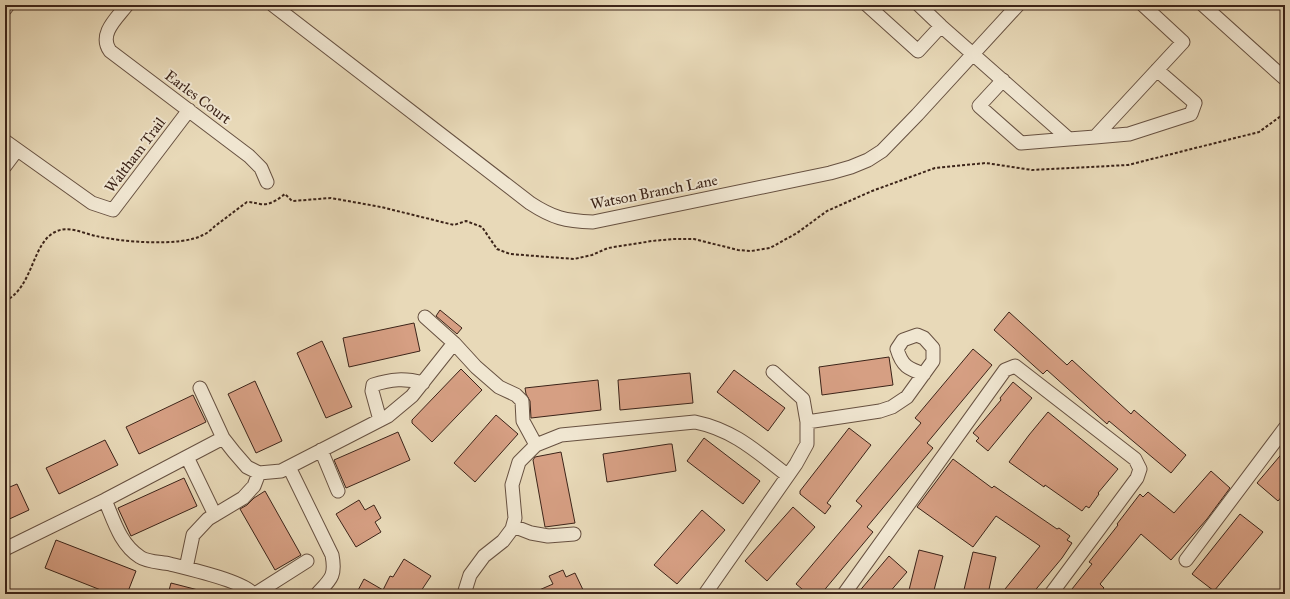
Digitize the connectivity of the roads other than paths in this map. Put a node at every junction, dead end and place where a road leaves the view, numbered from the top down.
1 (8, 5) edge
2 (127, 5) edge
3 (867, 5) edge
4 (919, 5) edge
5 (1018, 5) edge
6 (1143, 5) edge
7 (1203, 5) edge
8 (278, 7) edge
9 (5, 9) edge
10 (941, 26) junction
11 (973, 54) junction
12 (1157, 70) junction
13 (1285, 77) edge
14 (1002, 80) junction
15 (189, 110) junction
16 (1095, 137) junction
17 (1069, 139) junction
18 (5, 141) edge
19 (17, 150) junction
20 (5, 166) edge
21 (266, 182) dead end
22 (425, 317) dead end
23 (454, 343) junction
24 (773, 372) dead end
25 (924, 374) dead end
26 (423, 383) junction
27 (200, 388) dead end
28 (380, 420) junction
29 (807, 422) junction
30 (1285, 428) edge
31 (223, 438) junction
32 (536, 445) junction
33 (320, 450) junction
34 (187, 457) junction
35 (289, 467) junction
36 (259, 473) junction
37 (787, 475) junction
38 (338, 491) dead end
39 (105, 500) junction
40 (215, 515) junction
41 (513, 526) junction
42 (574, 534) dead end
43 (5, 549) edge
44 (1186, 560) dead end
45 (307, 561) dead end
46 (186, 568) junction
47 (254, 594) edge
48 (317, 594) edge
49 (464, 594) edge
50 (705, 594) edge
51 (844, 594) edge
52 (1051, 594) edge

1 - 9 street
2 - 15 street, Earles Court
3 - 10 street
4 - 10 street
5 - 11 street, Watson Branch Lane
6 - 12 street
7 - 13 street
8 - 11 street, Watson Branch Lane
10 - 11 street
11 - 14 street
12 - 16 street
12 - 16 street
14 - 17 street
14 - 17 street
15 - 19 street, Waltham Trail
15 - 21 street, Earles Court
16 - 17 street
18 - 19 street, Waltham Trail
19 - 20 street
22 - 23 street
23 - 26 street
23 - 32 street
24 - 29 street
25 - 29 street
26 - 28 street
26 - 28 street
27 - 31 street
28 - 33 street
29 - 37 street
30 - 44 street
31 - 34 street
31 - 36 street
32 - 37 street
32 - 41 street
33 - 35 street
33 - 38 street
34 - 39 street
34 - 40 street
35 - 36 street
35 - 48 street
36 - 40 street
37 - 50 street
39 - 43 street
39 - 46 street
40 - 46 street
41 - 42 street
41 - 49 street
45 - 47 street
46 - 47 street
51 - 52 street

